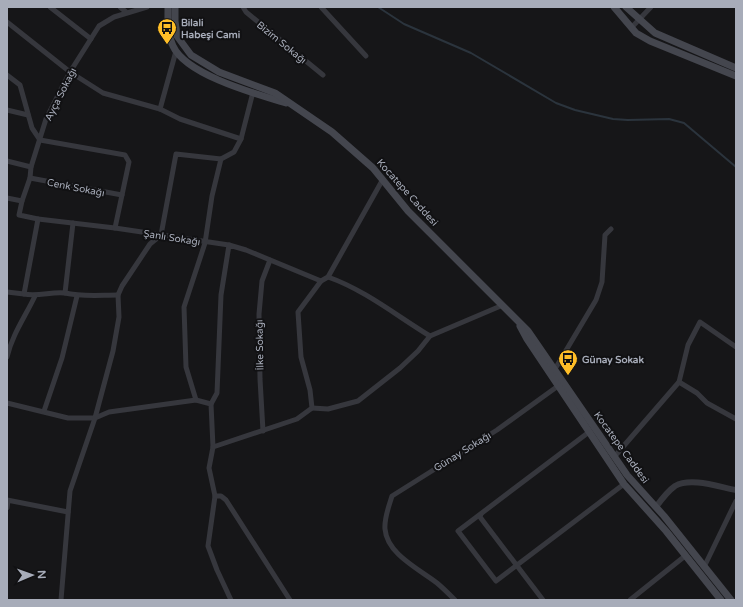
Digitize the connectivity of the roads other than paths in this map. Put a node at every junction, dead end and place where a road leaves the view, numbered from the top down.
1 (50, 7) edge
2 (120, 7) edge
3 (147, 7) edge
4 (168, 7) edge
5 (175, 7) edge
6 (243, 7) edge
7 (321, 7) edge
8 (614, 7) edge
9 (626, 7) edge
10 (651, 7) edge
11 (126, 12) junction
12 (638, 20) junction
13 (7, 22) edge
14 (632, 27) junction
15 (91, 39) junction
16 (179, 41) junction
17 (176, 51) junction
18 (366, 56) dead end
19 (736, 68) edge
20 (70, 72) junction
21 (7, 75) edge
22 (322, 75) dead end
23 (736, 76) edge
24 (255, 89) junction
25 (7, 110) edge
26 (160, 110) junction
27 (28, 115) junction
28 (241, 139) junction
29 (40, 140) junction
30 (221, 159) junction
31 (7, 161) edge
32 (31, 167) junction
33 (30, 178) junction
34 (383, 179) junction
35 (122, 195) junction
36 (7, 198) edge
37 (22, 201) junction
38 (38, 219) junction
39 (73, 223) junction
40 (114, 228) junction
41 (611, 229) dead end
42 (161, 236) junction
43 (205, 243) junction
44 (230, 245) junction
45 (270, 260) junction
46 (328, 277) junction
47 (321, 281) junction
48 (7, 292) edge
49 (65, 293) junction
50 (24, 294) junction
51 (118, 295) junction
52 (35, 296) junction
53 (77, 296) junction
54 (503, 305) junction
55 (517, 320) junction
56 (430, 336) junction
57 (736, 347) edge
58 (7, 357) edge
59 (554, 368) junction
60 (679, 382) junction
61 (558, 386) junction
62 (196, 400) junction
63 (7, 403) edge
64 (210, 404) junction
65 (312, 408) junction
66 (44, 411) junction
67 (95, 418) junction
68 (736, 419) edge
69 (263, 431) junction
70 (588, 432) junction
71 (213, 447) junction
72 (615, 456) junction
73 (624, 484) junction
74 (736, 490) edge
75 (215, 496) junction
76 (7, 501) edge
77 (736, 501) edge
78 (656, 507) junction
79 (7, 508) edge
80 (68, 512) junction
81 (650, 513) junction
82 (480, 514) junction
83 (685, 556) junction
84 (517, 565) junction
85 (705, 565) junction
86 (61, 600) edge
87 (231, 600) edge
88 (290, 600) edge
89 (455, 600) edge
90 (543, 600) edge
91 (630, 600) edge
92 (721, 600) edge
93 (731, 600) edge

1 - 15 street
2 - 11 street
3 - 11 street, Ayça Sokağı
4 - 17 main road, Kocatepe Caddesi
5 - 16 main road
6 - 22 street, Bizim Sokağı
7 - 18 street
8 - 14 main road
9 - 12 main road
10 - 12 street
11 - 15 street, Ayça Sokağı
12 - 14 street
12 - 19 main road
13 - 20 street
14 - 23 main road
15 - 20 street, Ayça Sokağı
16 - 17 main road
16 - 24 main road, Kocatepe Caddesi
17 - 24 main road, Kocatepe Caddesi
17 - 26 street
20 - 26 street
20 - 29 street, Ayça Sokağı
21 - 27 street
24 - 28 street
24 - 34 main road, Kocatepe Caddesi
25 - 27 street
26 - 28 street
27 - 29 street
28 - 30 street
29 - 32 street, Ayça Sokağı
29 - 35 street
30 - 42 street
30 - 43 street
31 - 32 street
32 - 33 street, Ayça Sokağı
33 - 35 street, Cenk Sokağı
33 - 37 street, Ayça Sokağı
34 - 46 street
34 - 54 main road, Kocatepe Caddesi
35 - 40 street
36 - 37 street
37 - 38 street, Şanlı Sokağı
38 - 39 street, Şanlı Sokağı
38 - 50 street
39 - 40 street, Şanlı Sokağı
39 - 49 street
40 - 42 street, Şanlı Sokağı
41 - 59 street
42 - 43 street, Şanlı Sokağı
42 - 51 street
43 - 44 street, Şanlı Sokağı
43 - 62 street
44 - 45 street, Şanlı Sokağı
44 - 64 street
45 - 47 street, Şanlı Sokağı
45 - 69 street, İlke Sokağı
46 - 47 street
46 - 56 street
47 - 65 street
48 - 50 street
49 - 52 street
49 - 53 street
50 - 52 street
51 - 53 street
51 - 67 street
52 - 58 street
53 - 66 street
54 - 55 main road, Kocatepe Caddesi
54 - 56 street
55 - 59 main road, Kocatepe Caddesi
55 - 61 main road, Kocatepe Caddesi
56 - 65 street
57 - 60 street
59 - 72 main road, Kocatepe Caddesi
60 - 68 street
60 - 72 street
61 - 70 main road, Kocatepe Caddesi
61 - 89 street, Günay Sokağı
62 - 64 street
62 - 67 street
63 - 66 street
64 - 71 street
65 - 69 street
66 - 67 street
67 - 80 street
69 - 71 street
70 - 73 main road, Kocatepe Caddesi
70 - 82 street
71 - 75 street
72 - 78 main road, Kocatepe Caddesi
73 - 81 main road, Kocatepe Caddesi
73 - 84 street
74 - 78 street
75 - 87 street
75 - 88 street
76 - 79 street
76 - 80 street
77 - 85 street
78 - 81 main road
78 - 85 main road, Kocatepe Caddesi
80 - 86 street
81 - 83 main road, Kocatepe Caddesi
82 - 84 street
82 - 84 street
83 - 91 street
83 - 92 main road, Kocatepe Caddesi
84 - 90 street
85 - 93 main road, Kocatepe Caddesi

